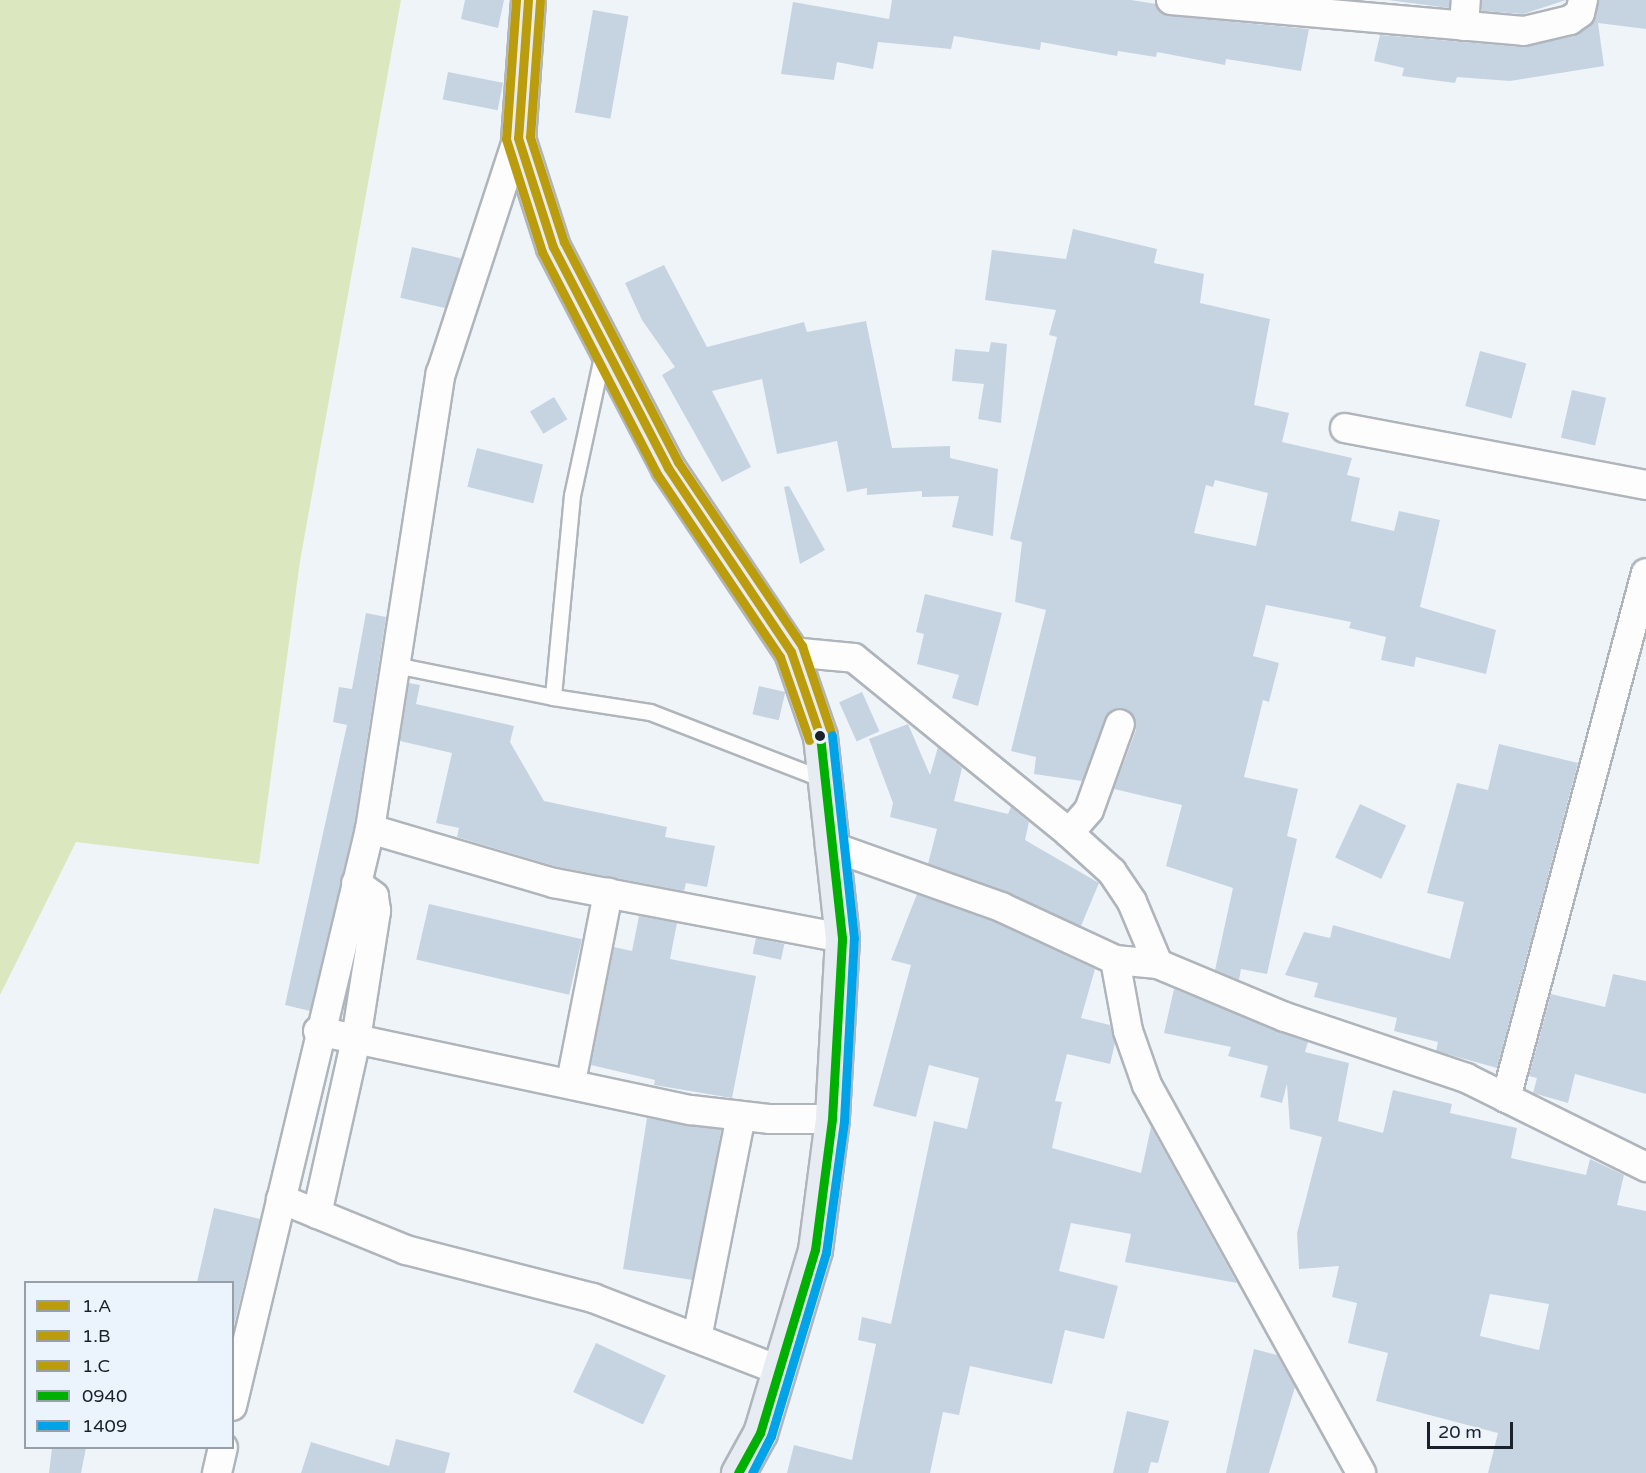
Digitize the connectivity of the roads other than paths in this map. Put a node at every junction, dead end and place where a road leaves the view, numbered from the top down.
1 (528, 0) edge
2 (1171, 0) edge
3 (1583, 0) edge
4 (1235, 4) edge
5 (1348, 9) edge
6 (1465, 13) edge
7 (518, 138) junction
8 (604, 350) junction
9 (1345, 428) dead end
10 (1646, 485) edge
11 (1646, 573) edge
12 (791, 652) junction
13 (395, 665) junction
14 (553, 697) junction
15 (1119, 724) dead end
16 (823, 779) junction
17 (370, 830) junction
18 (1070, 833) junction
19 (830, 846) junction
20 (356, 883) junction
21 (608, 893) junction
22 (842, 938) junction
23 (1115, 960) junction
24 (1158, 964) junction
25 (318, 1031) junction
26 (356, 1039) junction
27 (571, 1082) junction
28 (1506, 1098) junction
29 (741, 1116) junction
30 (832, 1119) junction
31 (1646, 1167) edge
32 (281, 1199) junction
33 (317, 1214) junction
34 (697, 1338) junction
35 (779, 1370) junction
36 (234, 1398) edge
37 (223, 1449) edge
38 (217, 1473) edge
39 (738, 1473) edge
40 (1361, 1473) edge

1 - 7 highway
2 - 4 street
3 - 6 street
4 - 5 street
5 - 6 street
7 - 8 highway
7 - 13 street
8 - 12 highway
8 - 14 lane
9 - 10 street
11 - 28 street
12 - 16 highway
12 - 18 street
13 - 14 lane
13 - 17 street
14 - 16 lane
15 - 18 street
16 - 19 highway
17 - 20 street
17 - 21 street
18 - 24 street
19 - 22 highway
19 - 23 street
20 - 25 street
20 - 26 street
21 - 22 street
21 - 27 street
22 - 30 highway
23 - 24 street
23 - 40 street
24 - 28 street
25 - 26 street
25 - 32 street
26 - 27 street
26 - 33 street
27 - 29 street
28 - 31 street
29 - 30 street
29 - 34 street
30 - 35 highway
32 - 33 street
32 - 36 street
33 - 34 street
34 - 35 street
35 - 39 highway
37 - 38 street

